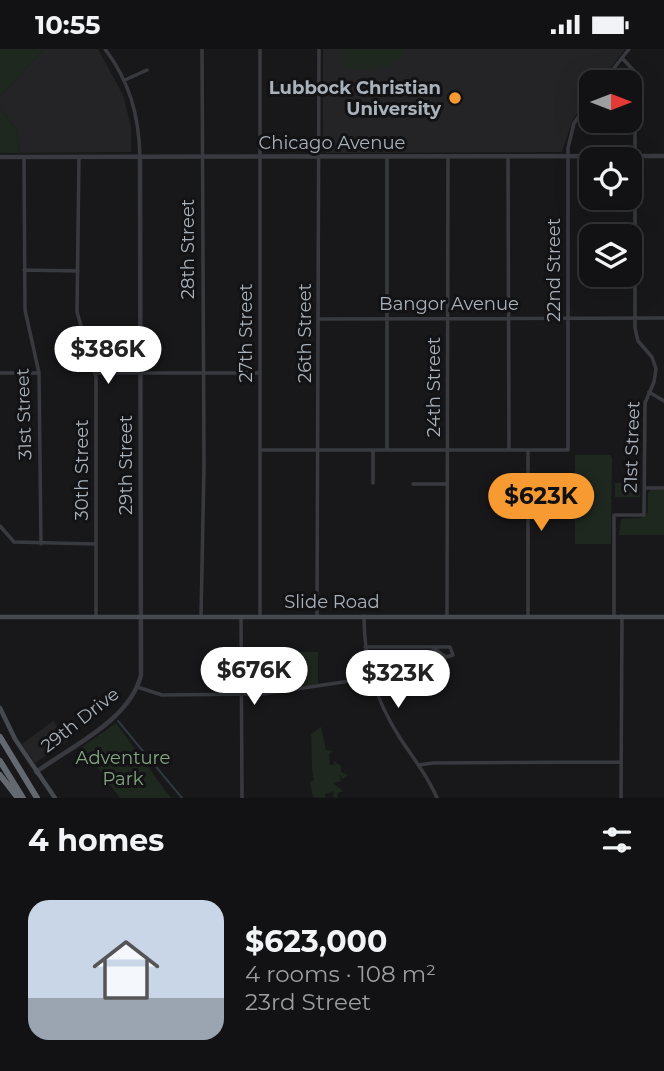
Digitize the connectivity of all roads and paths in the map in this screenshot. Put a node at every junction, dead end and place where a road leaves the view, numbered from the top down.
1 (104, 49) edge
2 (202, 49) edge
3 (260, 49) edge
4 (319, 49) edge
5 (629, 49) edge
6 (622, 58) junction
7 (147, 70) dead end
8 (612, 70) edge
9 (125, 80) junction
10 (579, 118) edge
11 (634, 147) edge
12 (642, 156) edge
13 (664, 156) edge
14 (0, 157) edge
15 (24, 157) junction
16 (79, 157) junction
17 (140, 157) junction
18 (202, 157) junction
19 (260, 157) junction
20 (319, 157) junction
21 (387, 157) junction
22 (448, 157) junction
23 (508, 157) junction
24 (568, 157) junction
25 (579, 157) edge
26 (634, 210) edge
27 (24, 270) junction
28 (78, 271) junction
29 (387, 318) junction
30 (448, 318) junction
31 (508, 318) junction
32 (568, 318) junction
33 (635, 318) junction
34 (664, 318) edge
35 (319, 319) junction
36 (202, 372) junction
37 (0, 373) edge
38 (39, 373) junction
39 (95, 373) junction
40 (140, 373) junction
41 (260, 373) junction
42 (649, 392) junction
43 (664, 401) edge
44 (260, 450) junction
45 (318, 450) junction
46 (373, 450) junction
47 (387, 450) junction
48 (447, 450) junction
49 (509, 450) junction
50 (528, 450) junction
51 (373, 483) dead end
52 (413, 484) dead end
53 (447, 484) junction
54 (645, 488) junction
55 (664, 488) edge
56 (0, 526) edge
57 (41, 544) junction
58 (96, 544) junction
59 (317, 616) junction
60 (364, 616) junction
61 (447, 616) junction
62 (528, 616) junction
63 (0, 617) edge
64 (96, 617) junction
65 (142, 617) junction
66 (201, 617) junction
67 (242, 617) junction
68 (260, 617) junction
69 (614, 617) junction
70 (622, 617) junction
71 (664, 617) edge
72 (364, 647) junction
73 (433, 648) junction
74 (370, 678) junction
75 (137, 687) junction
76 (242, 695) junction
77 (0, 708) edge
78 (0, 737) edge
79 (0, 761) edge
80 (621, 762) junction
81 (419, 765) junction
82 (36, 772) junction
83 (0, 775) edge
84 (20, 798) edge
85 (37, 798) edge
86 (55, 798) edge
87 (242, 798) edge
88 (437, 798) edge
89 (621, 798) edge

1 - 9 street
2 - 18 street, 28th Street
3 - 19 street, 27th Street
4 - 20 street, 26th Street
5 - 6 street
6 - 8 street
6 - 11 street, 21st Street
7 - 9 street
9 - 17 street
10 - 24 street, 22nd Street
12 - 13 street, Chicago Avenue
14 - 15 street, Chicago Avenue
15 - 16 street, Chicago Avenue
15 - 27 street, 31st Street
16 - 17 street, Chicago Avenue
16 - 28 street, 30th Street
17 - 18 street, Chicago Avenue
17 - 40 street, 29th Street
18 - 19 street, Chicago Avenue
18 - 36 street, 28th Street
19 - 20 street, Chicago Avenue
19 - 41 street, 27th Street
20 - 21 street, Chicago Avenue
20 - 35 street, 26th Street
21 - 22 street, Chicago Avenue
21 - 29 street
22 - 23 street, Chicago Avenue
22 - 30 street, 24th Street
23 - 24 street, Chicago Avenue
23 - 31 street
24 - 25 street, Chicago Avenue
24 - 32 street, 22nd Street
26 - 33 street, 21st Street
27 - 28 street
27 - 38 street, 31st Street
28 - 39 street, 30th Street
29 - 30 street, Bangor Avenue
29 - 35 street, Bangor Avenue
29 - 47 street
30 - 31 street, Bangor Avenue
30 - 48 street, 24th Street
31 - 32 street, Bangor Avenue
31 - 49 street
32 - 33 street, Bangor Avenue
32 - 50 street, 22nd Street
33 - 34 street, Bangor Avenue
33 - 42 street, 21st Street
35 - 45 street, 26th Street
36 - 40 street
36 - 41 street
36 - 66 street, 28th Street
37 - 38 street
38 - 57 street, 31st Street
39 - 40 street
39 - 58 street, 30th Street
40 - 65 street, 29th Street
41 - 44 street, 27th Street
42 - 43 street
42 - 54 street, 21st Street
44 - 45 street
44 - 68 street, 27th Street
45 - 46 street
45 - 59 street, 26th Street
46 - 47 street
46 - 51 street
47 - 48 street
48 - 49 street
48 - 53 street, 24th Street
49 - 50 street
50 - 62 street
52 - 53 street
53 - 61 street, 24th Street
54 - 55 street
54 - 69 street, 21st Street
56 - 57 street
57 - 58 street
58 - 64 street, 30th Street
59 - 60 main road, Slide Road
59 - 68 main road, Slide Road
60 - 61 main road, Slide Road
60 - 72 street
61 - 62 main road, Slide Road
62 - 69 main road, Slide Road
63 - 64 main road, Slide Road
64 - 65 main road, Slide Road
65 - 66 main road, Slide Road
65 - 75 street, 29th Street
66 - 67 main road, Slide Road
67 - 68 main road, Slide Road
67 - 76 street
69 - 70 main road, Slide Road
70 - 71 main road, Slide Road
70 - 80 street
72 - 73 street
72 - 74 street
73 - 73 street
74 - 76 street
74 - 81 street
75 - 76 street
75 - 82 street, 29th Drive
76 - 87 street
77 - 82 main road
78 - 85 highway
79 - 84 highway
80 - 81 street
80 - 89 street
81 - 88 street
82 - 86 main road
83 - 84 highway

